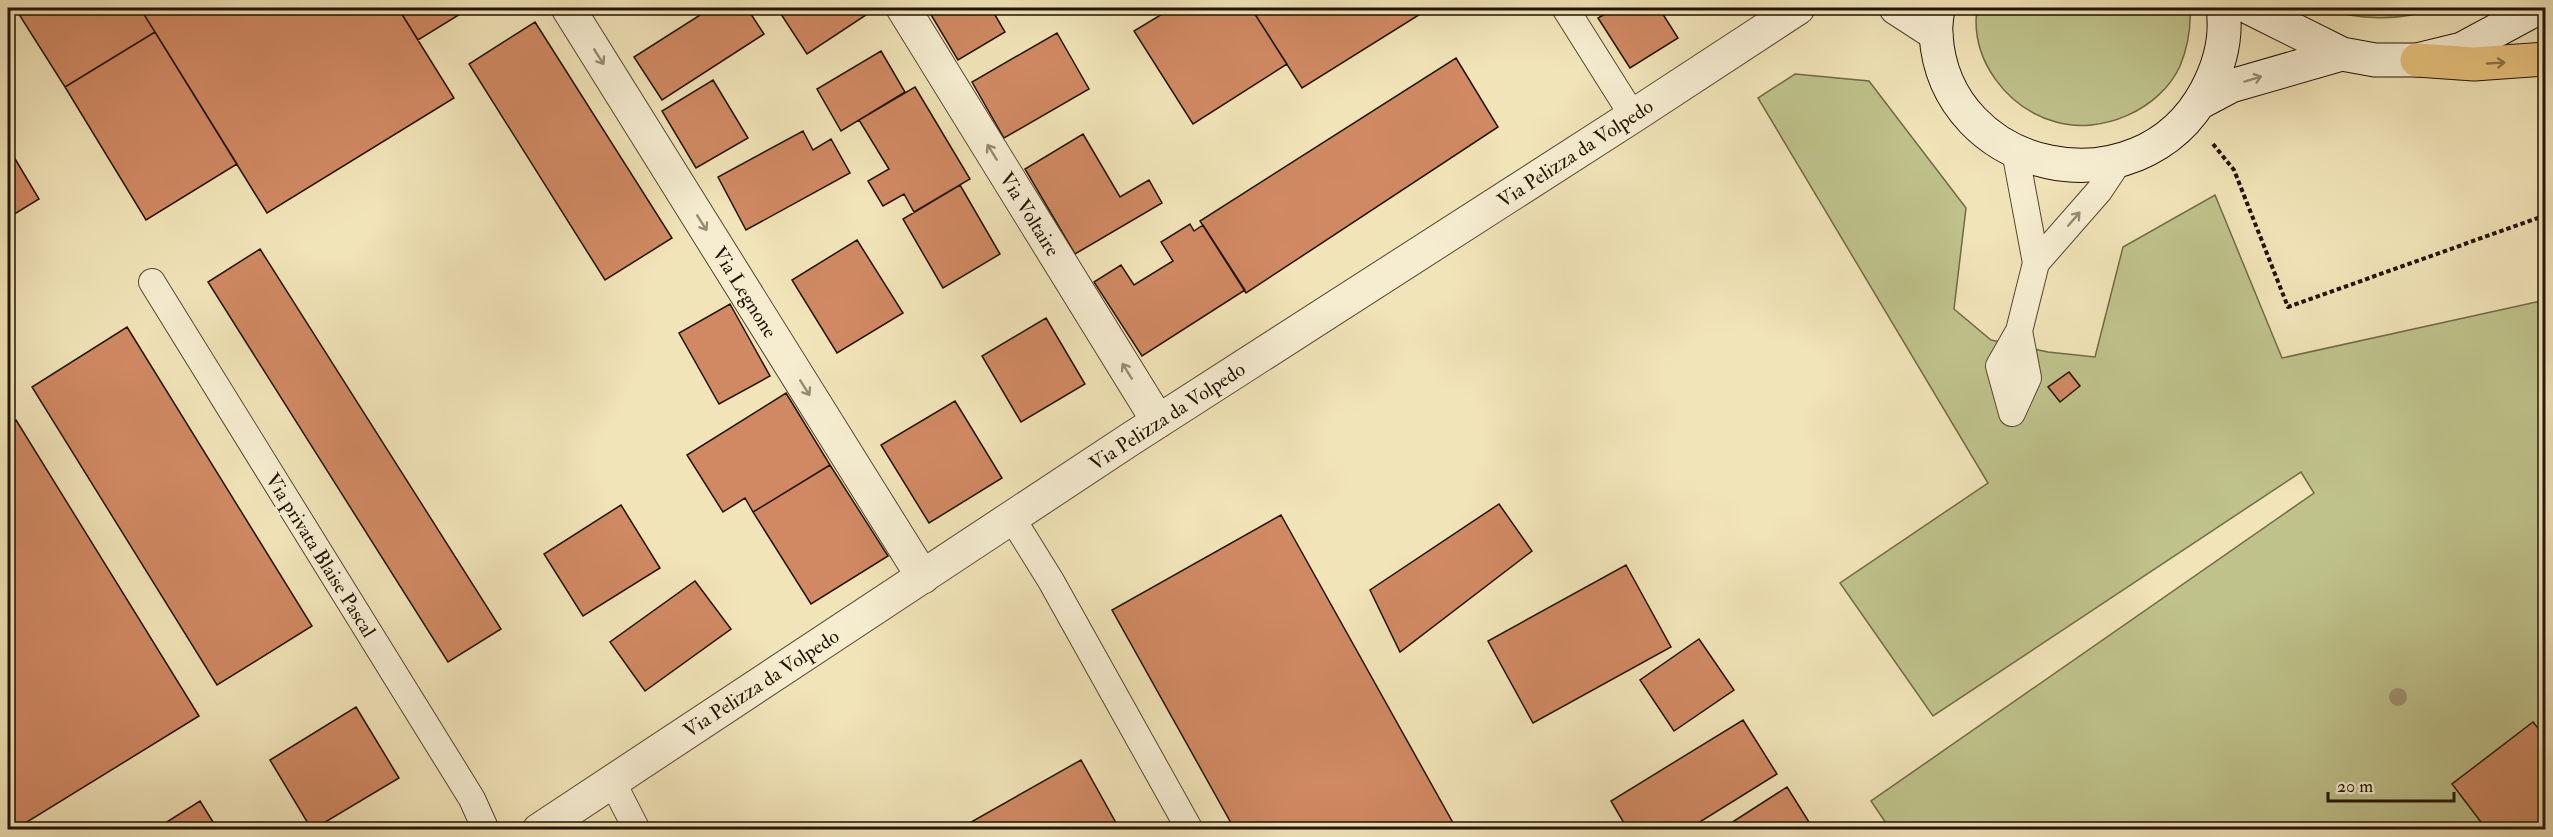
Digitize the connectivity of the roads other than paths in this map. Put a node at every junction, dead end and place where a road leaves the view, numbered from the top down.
1 (568, 8) edge
2 (903, 8) edge
3 (1565, 8) edge
4 (1798, 8) edge
5 (1896, 8) edge
6 (2223, 8) edge
7 (2250, 8) edge
8 (2538, 8) edge
9 (1937, 21) edge
10 (2342, 54) junction
11 (2546, 59) edge
12 (2417, 60) junction
13 (2194, 110) junction
14 (1633, 116) junction
15 (2015, 151) junction
16 (2119, 161) junction
17 (2036, 262) junction
18 (152, 282) dead end
19 (2019, 331) dead end
20 (1158, 421) junction
21 (1012, 518) junction
22 (923, 577) junction
23 (612, 781) junction
24 (486, 830) edge
25 (539, 830) edge
26 (638, 830) edge
27 (1190, 830) edge

1 -> 22 street, Via Legnone
20 -> 2 street, Via Voltaire
3 - 14 lane
4 - 14 street, Via Pelizza da Volpedo
5 - 9 street
6 - 13 street
7 - 10 street
8 - 12 street
9 - 15 street
10 - 12 street
13 -> 10 street
12 -> 11 highway
13 - 16 street
14 - 20 street, Via Pelizza da Volpedo
15 - 16 street
15 - 17 lane
17 -> 16 lane
17 - 19 lane
18 - 24 lane, Via privata Blaise Pascal
20 - 21 street, Via Pelizza da Volpedo
21 - 22 street, Via Pelizza da Volpedo
21 - 27 lane
22 - 23 street, Via Pelizza da Volpedo
23 - 25 street, Via Pelizza da Volpedo
23 - 26 lane

